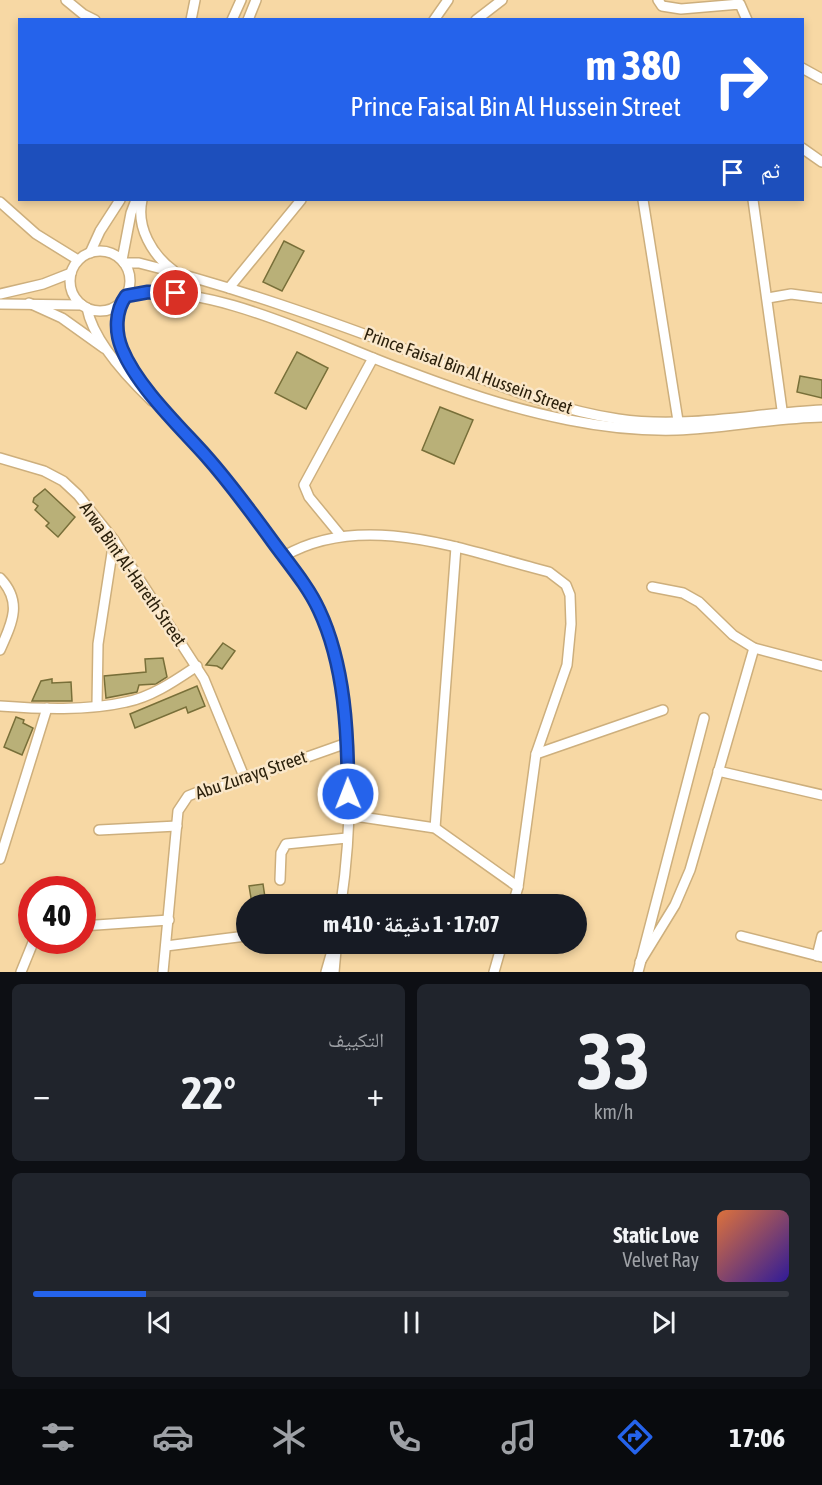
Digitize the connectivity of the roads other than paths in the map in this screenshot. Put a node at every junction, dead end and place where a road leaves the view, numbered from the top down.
1 (66, 0) edge
2 (195, 0) edge
3 (241, 0) edge
4 (256, 0) edge
5 (448, 0) edge
6 (502, 0) edge
7 (658, 0) edge
8 (91, 18) edge
9 (191, 18) edge
10 (233, 18) edge
11 (249, 18) edge
12 (435, 18) edge
13 (479, 18) edge
14 (746, 18) edge
15 (804, 69) edge
16 (822, 79) edge
17 (804, 149) edge
18 (822, 162) edge
19 (119, 201) edge
20 (136, 201) edge
21 (141, 201) edge
22 (300, 201) edge
23 (643, 201) edge
24 (753, 201) edge
25 (0, 202) edge
26 (90, 253) junction
27 (78, 260) junction
28 (123, 261) junction
29 (71, 273) junction
30 (178, 275) junction
31 (229, 288) junction
32 (0, 294) edge
33 (768, 298) junction
34 (822, 298) edge
35 (124, 299) junction
36 (0, 303) edge
37 (29, 303) junction
38 (84, 306) junction
39 (108, 351) junction
40 (373, 358) junction
41 (440, 363) junction
42 (430, 379) junction
43 (160, 407) junction
44 (822, 410) edge
45 (782, 416) junction
46 (822, 417) edge
47 (679, 426) junction
48 (0, 459) edge
49 (340, 536) junction
50 (114, 540) junction
51 (456, 547) junction
52 (284, 556) junction
53 (0, 578) edge
54 (652, 587) dead end
55 (754, 648) junction
56 (0, 650) edge
57 (197, 666) junction
58 (822, 666) edge
59 (97, 705) junction
60 (0, 706) edge
61 (47, 708) junction
62 (663, 710) dead end
63 (704, 718) dead end
64 (347, 743) junction
65 (536, 754) junction
66 (718, 771) junction
67 (245, 779) junction
68 (822, 795) edge
69 (348, 815) junction
70 (177, 826) junction
71 (435, 828) junction
72 (99, 830) dead end
73 (347, 838) junction
74 (0, 859) edge
75 (280, 880) dead end
76 (518, 887) junction
77 (342, 894) edge
78 (516, 894) edge
79 (169, 920) junction
80 (96, 925) edge
81 (741, 936) dead end
82 (822, 936) edge
83 (236, 937) edge
84 (166, 946) junction
85 (28, 954) edge
86 (332, 954) edge
87 (335, 954) edge
88 (499, 954) edge
89 (819, 957) edge
90 (640, 962) junction
91 (21, 972) edge
92 (163, 972) edge
93 (326, 972) edge
94 (334, 972) edge
95 (494, 972) edge
96 (638, 972) edge

1 - 8 street
2 - 9 street
3 - 10 street
4 - 11 street
5 - 12 street
6 - 13 street
7 - 14 street
15 - 16 street
17 - 18 street
19 - 26 street
20 - 28 street
21 - 30 street
22 - 31 street
23 - 47 street
24 - 33 street
25 - 27 street
26 - 27 street
26 - 28 street
27 - 29 street
28 - 30 street, Prince Faisal Bin Al Hussein Street
28 - 35 street
29 - 32 street
29 - 38 street
30 - 31 street, Prince Faisal Bin Al Hussein Street
31 - 41 street, Prince Faisal Bin Al Hussein Street
33 - 34 street
33 - 45 street
35 - 38 street
35 - 40 street, Prince Faisal Bin Al Hussein Street
35 - 43 street
36 - 37 street
37 - 38 street
37 - 39 street
38 - 39 street
39 - 43 street
40 - 42 street, Prince Faisal Bin Al Hussein Street
40 - 49 street
41 - 42 street
41 - 47 street, Prince Faisal Bin Al Hussein Street
42 - 47 street, Prince Faisal Bin Al Hussein Street
43 - 52 street
44 - 45 street, Prince Faisal Bin Al Hussein Street
45 - 46 street, Prince Faisal Bin Al Hussein Street
45 - 47 street, Prince Faisal Bin Al Hussein Street
48 - 50 street, Arwa Bint Al-Hareth Street
49 - 51 street
49 - 52 street
50 - 57 street, Arwa Bint Al-Hareth Street
50 - 59 street
51 - 65 street
51 - 71 street
52 - 64 street
53 - 56 street
54 - 55 street
55 - 58 street
55 - 66 street
57 - 59 street, Arwa Bint Al-Hareth Street
57 - 67 street, Arwa Bint Al-Hareth Street
59 - 61 street, Arwa Bint Al-Hareth Street
60 - 61 street, Arwa Bint Al-Hareth Street
61 - 74 street
62 - 65 street
63 - 90 street
64 - 67 street, Abu Zurayq Street
64 - 69 street
65 - 76 street
66 - 68 street
66 - 90 street
67 - 70 street, Abu Zurayq Street
69 - 71 street
69 - 73 street
70 - 72 street
70 - 79 street, Abu Zurayq Street
71 - 76 street
73 - 75 street
73 - 77 street
76 - 78 street
79 - 80 street
79 - 84 street, Abu Zurayq Street
81 - 89 street
82 - 89 street
83 - 84 street
84 - 92 street, Abu Zurayq Street
85 - 91 street
86 - 93 street
87 - 94 street
88 - 95 street
90 - 96 street

